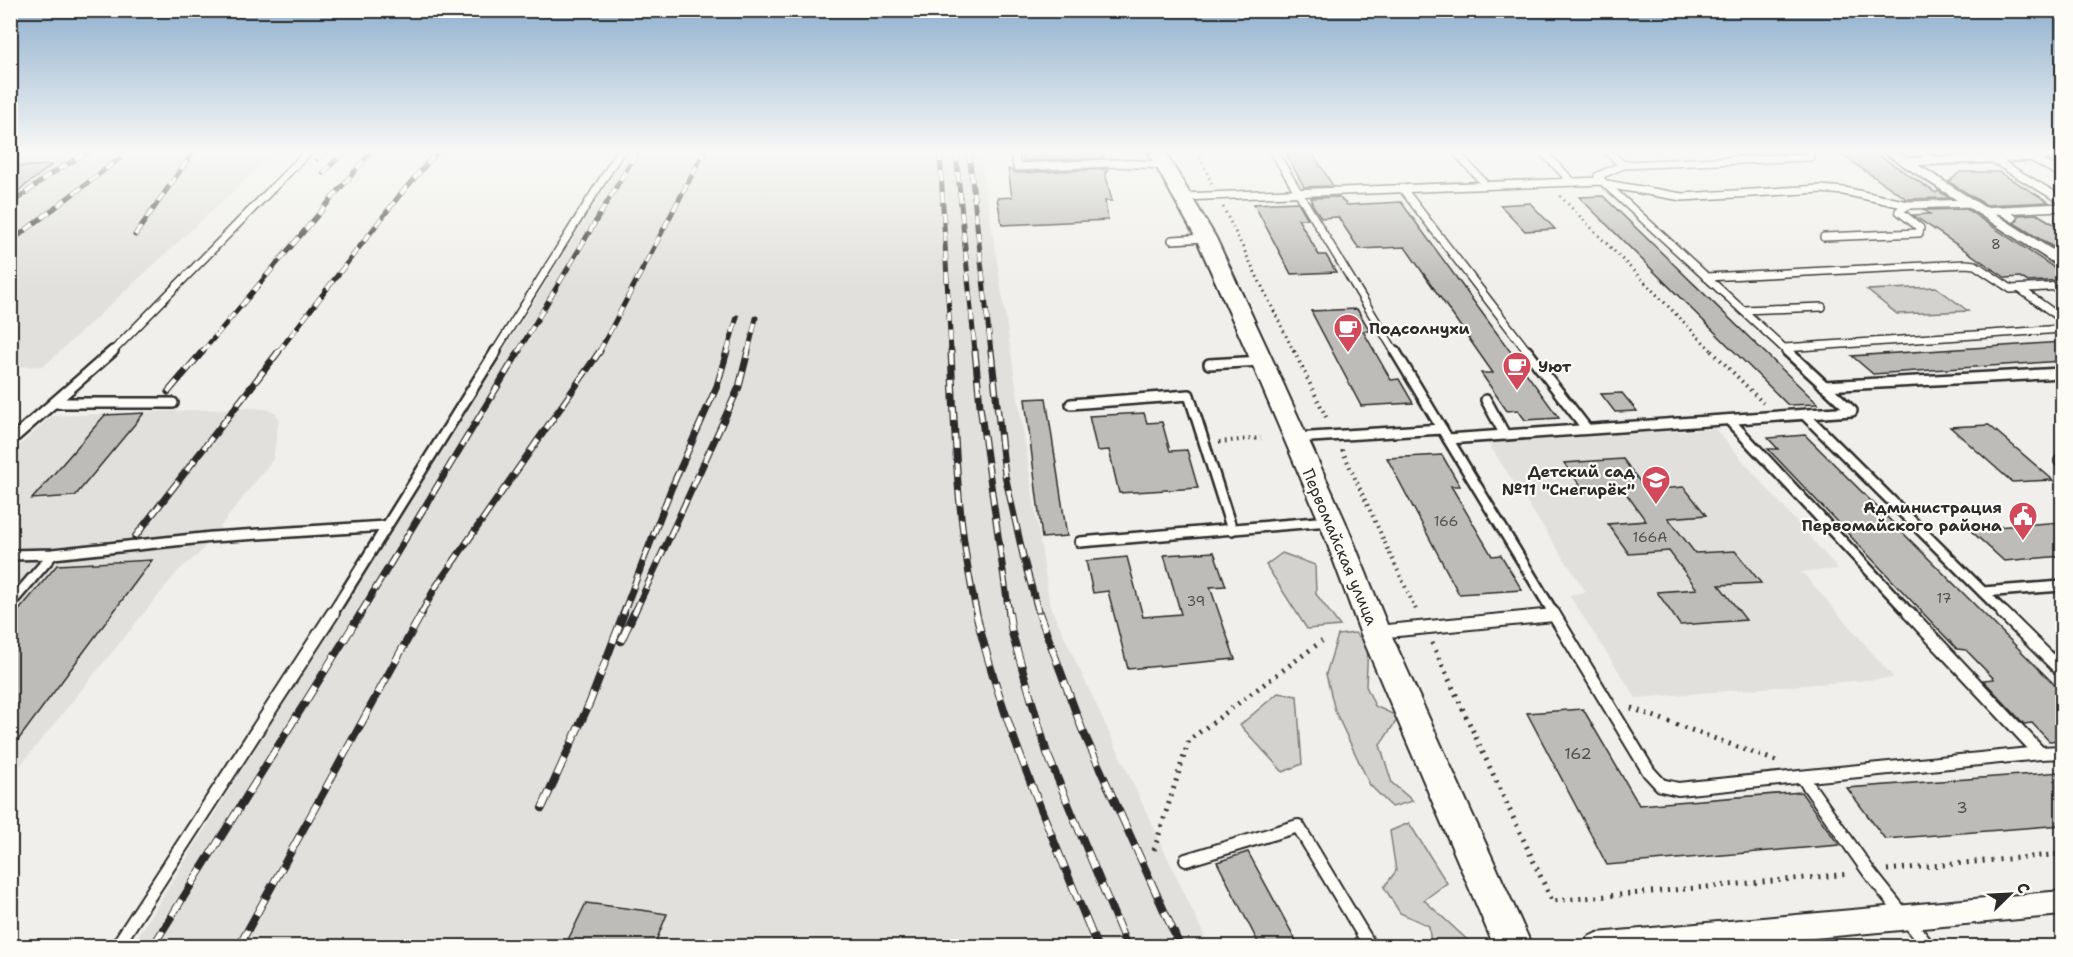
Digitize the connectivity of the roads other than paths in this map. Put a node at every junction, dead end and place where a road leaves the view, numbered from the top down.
1 (265, 197) edge
2 (592, 197) edge
3 (1182, 197) joint
4 (1194, 197) edge
5 (1299, 197) edge
6 (1408, 197) edge
7 (1619, 197) edge
8 (1870, 197) edge
9 (1960, 197) edge
10 (1908, 205) junction
11 (1976, 207) junction
12 (2062, 207) edge
13 (2000, 210) junction
14 (2013, 218) dead end
15 (1824, 237) dead end
16 (1206, 238) junction
17 (1172, 240) dead end
18 (2062, 262) edge
19 (1707, 277) junction
20 (2062, 286) edge
21 (2020, 289) junction
22 (1822, 307) dead end
23 (1743, 310) junction
24 (2062, 319) edge
25 (2062, 328) edge
26 (1784, 348) junction
27 (1262, 361) junction
28 (1209, 364) dead end
29 (2062, 373) edge
30 (1824, 386) junction
31 (1486, 400) dead end
32 (54, 403) junction
33 (173, 403) dead end
34 (1071, 404) dead end
35 (1804, 414) junction
36 (1729, 420) junction
37 (1587, 429) junction
38 (1445, 434) junction
39 (1505, 435) junction
40 (1294, 438) junction
41 (10, 441) edge
42 (1332, 521) junction
43 (386, 526) junction
44 (1232, 530) junction
45 (1080, 542) dead end
46 (53, 554) junction
47 (10, 555) edge
48 (2062, 586) edge
49 (1983, 592) junction
50 (10, 604) edge
51 (1554, 615) junction
52 (1375, 632) junction
53 (2062, 671) edge
54 (2062, 752) edge
55 (2040, 753) junction
56 (1803, 778) junction
57 (1186, 860) dead end
58 (2062, 903) edge
59 (1907, 917) junction
60 (117, 946) edge
61 (1370, 946) edge
62 (1513, 946) edge
63 (1597, 946) edge
64 (1928, 946) edge

1 - 32 lane
2 - 43 lane
3 - 4 lane
3 - 16 main road, Первомайская улица
5 - 38 lane
6 - 37 lane
7 - 19 lane
8 - 10 lane
9 - 11 street
10 - 11 lane
10 - 15 lane
11 - 13 lane
11 - 18 street
12 - 13 lane
13 - 14 lane
16 - 17 lane
16 - 27 main road, Первомайская улица
19 - 21 lane
19 - 23 lane
20 - 21 lane
21 - 24 lane
22 - 23 lane
23 - 26 lane
25 - 26 lane
26 - 30 lane
27 - 28 lane
27 - 40 main road, Первомайская улица
29 - 30 lane
30 - 35 lane
31 - 39 lane
32 - 33 lane
32 - 41 lane
34 - 44 lane
35 - 36 lane
35 - 49 lane
36 - 37 lane
36 - 55 lane
37 - 39 lane
38 - 39 lane
38 - 40 lane
38 - 51 lane
40 - 42 main road, Первомайская улица
42 - 44 lane
42 - 52 main road, Первомайская улица
43 - 46 lane
43 - 60 lane
44 - 45 lane
46 - 47 lane
46 - 50 lane
48 - 49 lane
49 - 53 lane
51 - 52 lane
51 - 56 lane
52 - 62 main road, Первомайская улица
54 - 55 lane
55 - 56 lane
56 - 59 lane
57 - 61 lane
58 - 59 street
59 - 63 street
59 - 64 lane

